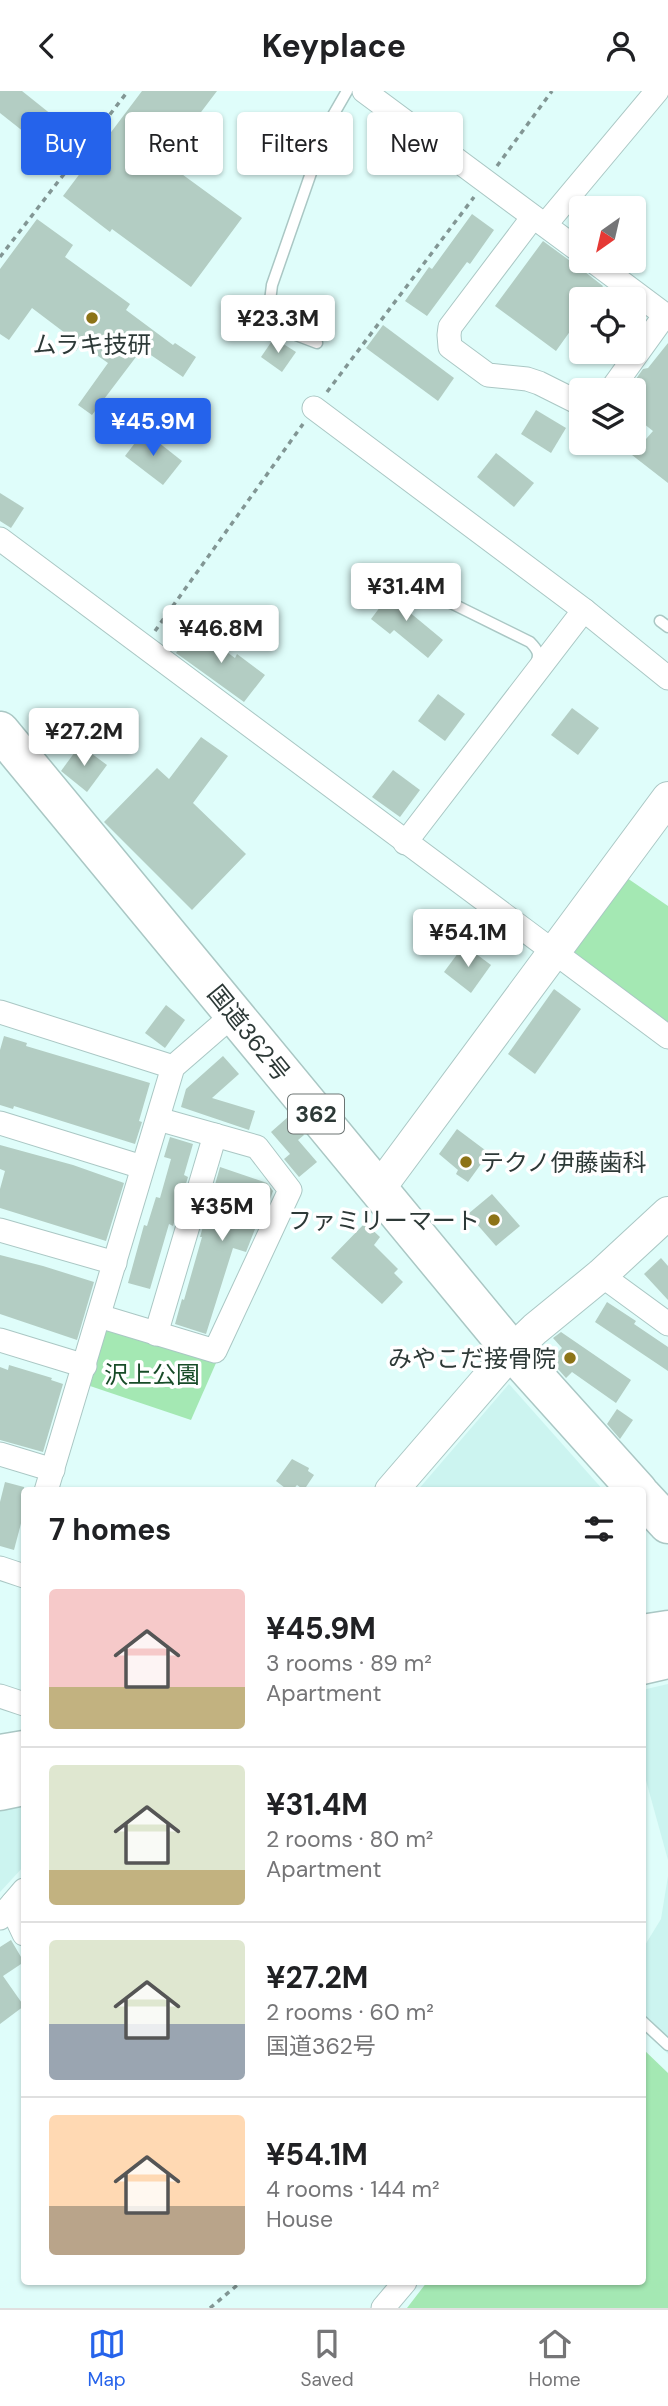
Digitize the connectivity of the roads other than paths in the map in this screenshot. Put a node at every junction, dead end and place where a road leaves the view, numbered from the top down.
1 (347, 91) edge
2 (364, 91) edge
3 (657, 91) edge
4 (539, 221) junction
5 (569, 243) edge
6 (609, 273) edge
7 (667, 316) edge
8 (317, 343) dead end
9 (620, 378) edge
10 (569, 398) edge
11 (314, 408) road end
12 (0, 540) edge
13 (426, 593) dead end
14 (584, 610) junction
15 (532, 677) junction
16 (668, 678) edge
17 (0, 731) edge
18 (668, 798) edge
19 (405, 843) junction
20 (555, 953) junction
21 (0, 1012) edge
22 (234, 1014) junction
23 (668, 1037) edge
24 (173, 1067) junction
25 (158, 1119) junction
26 (0, 1123) edge
27 (215, 1135) junction
28 (142, 1167) junction
29 (378, 1190) junction
30 (668, 1213) edge
31 (0, 1230) edge
32 (115, 1263) junction
33 (601, 1275) junction
34 (99, 1316) junction
35 (668, 1324) edge
36 (156, 1333) junction
37 (0, 1340) edge
38 (512, 1351) junction
39 (85, 1366) junction
40 (0, 1454) edge
41 (49, 1481) edge
42 (394, 1487) edge
43 (634, 1487) edge
44 (646, 1500) edge
45 (668, 1524) edge
46 (668, 1630) edge
47 (646, 1634) edge
48 (668, 1659) edge
49 (646, 1664) edge
50 (0, 1696) edge
51 (21, 1704) edge
52 (21, 1750) edge
53 (0, 1754) edge
54 (21, 1787) edge
55 (0, 1791) edge
56 (13, 1903) edge
57 (21, 1928) edge
58 (646, 2025) edge
59 (668, 2045) edge
60 (402, 2285) edge
61 (383, 2308) edge

1 - 8 lane
2 - 4 street
3 - 4 street
4 - 5 street
4 - 10 street
6 - 7 street
7 - 9 street
11 - 14 street
12 - 19 street
13 - 15 lane
14 - 15 street
14 - 16 street
15 - 19 street
17 - 22 highway, 国道362号 / 362
18 - 20 street
19 - 20 street
20 - 23 street
20 - 29 street
21 - 24 street
22 - 24 street
22 - 29 highway, 国道362号 / 362
24 - 25 street
25 - 27 street
25 - 28 street
26 - 28 street
27 - 36 street
27 - 36 street
28 - 32 street
29 - 38 highway, 国道362号 / 362
30 - 33 street
31 - 32 street
32 - 34 street
33 - 35 street
33 - 38 street
34 - 36 street
34 - 39 street
37 - 39 street
38 - 42 street
38 - 43 highway, 国道362号 / 362
39 - 41 street
40 - 41 street
44 - 45 highway
46 - 47 highway
48 - 49 highway
50 - 51 street
52 - 53 highway
54 - 55 highway
56 - 57 street
58 - 59 lane
60 - 61 street

